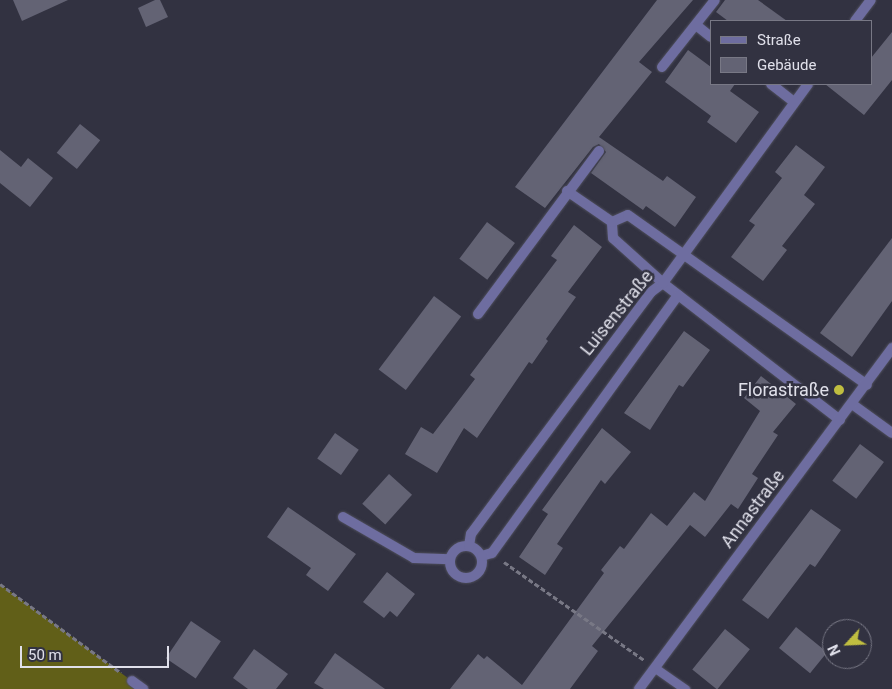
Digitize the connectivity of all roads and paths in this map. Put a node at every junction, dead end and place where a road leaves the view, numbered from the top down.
1 (716, 0) edge
2 (871, 0) edge
3 (856, 20) edge
4 (696, 25) junction
5 (710, 36) edge
6 (662, 67) dead end
7 (772, 85) edge
8 (807, 85) edge
9 (794, 102) junction
10 (599, 152) dead end
11 (568, 191) junction
12 (612, 222) junction
13 (684, 254) junction
14 (663, 283) junction
15 (678, 295) junction
16 (478, 314) dead end
17 (892, 348) edge
18 (867, 385) junction
19 (852, 404) junction
20 (840, 420) junction
21 (892, 433) edge
22 (342, 517) dead end
23 (469, 546) junction
24 (487, 554) junction
25 (450, 559) junction
26 (0, 584) edge
27 (655, 668) junction
28 (132, 681) joint
29 (143, 689) edge
30 (639, 689) edge
31 (685, 689) edge

1 - 4 street
2 - 3 street
4 - 5 street
4 - 6 street
7 - 9 street
8 - 9 street, Luisenstraße
9 - 13 street, Luisenstraße
10 - 11 street
11 - 12 street
11 - 16 street
12 - 13 street
12 - 14 street
13 - 14 street, Luisenstraße
13 - 18 street
14 - 15 street
14 - 23 street, Luisenstraße
15 - 20 street
15 - 24 street, Luisenstraße
17 - 18 street, Annastraße
18 - 19 street, Annastraße
19 - 20 street, Annastraße
19 - 21 street
20 - 27 street, Annastraße
22 - 25 street
23 - 24 street
23 - 25 street
24 - 25 street, Luisenstraße
24 - 27 path
26 - 28 path
27 - 30 street, Annastraße
27 - 31 lane
28 - 29 street

